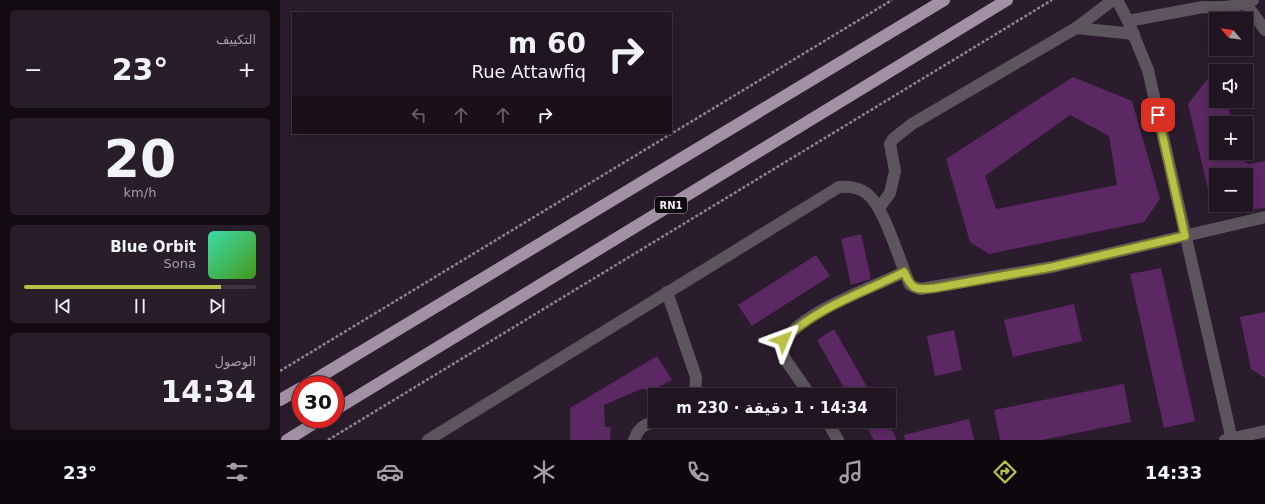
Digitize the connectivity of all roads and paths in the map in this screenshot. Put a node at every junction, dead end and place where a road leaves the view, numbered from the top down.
1 (892, 0) edge
2 (944, 0) edge
3 (1007, 0) edge
4 (1052, 0) edge
5 (1113, 0) edge
6 (1117, 0) edge
7 (1250, 2) edge
8 (1128, 21) junction
9 (1076, 28) junction
10 (1265, 30) edge
11 (1134, 34) junction
12 (672, 133) edge
13 (671, 134) edge
14 (879, 208) junction
15 (1265, 217) edge
16 (1185, 236) junction
17 (904, 272) junction
18 (667, 292) junction
19 (280, 371) edge
20 (321, 376) edge
21 (695, 388) edge
22 (805, 388) edge
23 (292, 393) edge
24 (280, 400) edge
25 (344, 405) edge
26 (648, 424) edge
27 (306, 428) edge
28 (831, 428) edge
29 (1265, 431) edge
30 (442, 436) edge
31 (1229, 439) edge
32 (287, 440) edge
33 (328, 440) edge
34 (428, 440) edge
35 (634, 440) edge
36 (838, 440) edge

1 - 12 path
2 - 20 highway
3 - 25 highway, RN1
4 - 33 path
5 - 9 street
6 - 8 street
7 - 8 street
7 - 10 street
8 - 11 street
9 - 11 street
9 - 14 street
11 - 16 street
13 - 19 path
14 - 17 street
14 - 18 street
15 - 16 street
16 - 17 street
16 - 31 street
17 - 22 street
18 - 21 street
18 - 30 street
23 - 24 highway
26 - 35 street
27 - 32 highway
28 - 36 street
29 - 31 street
30 - 34 street

